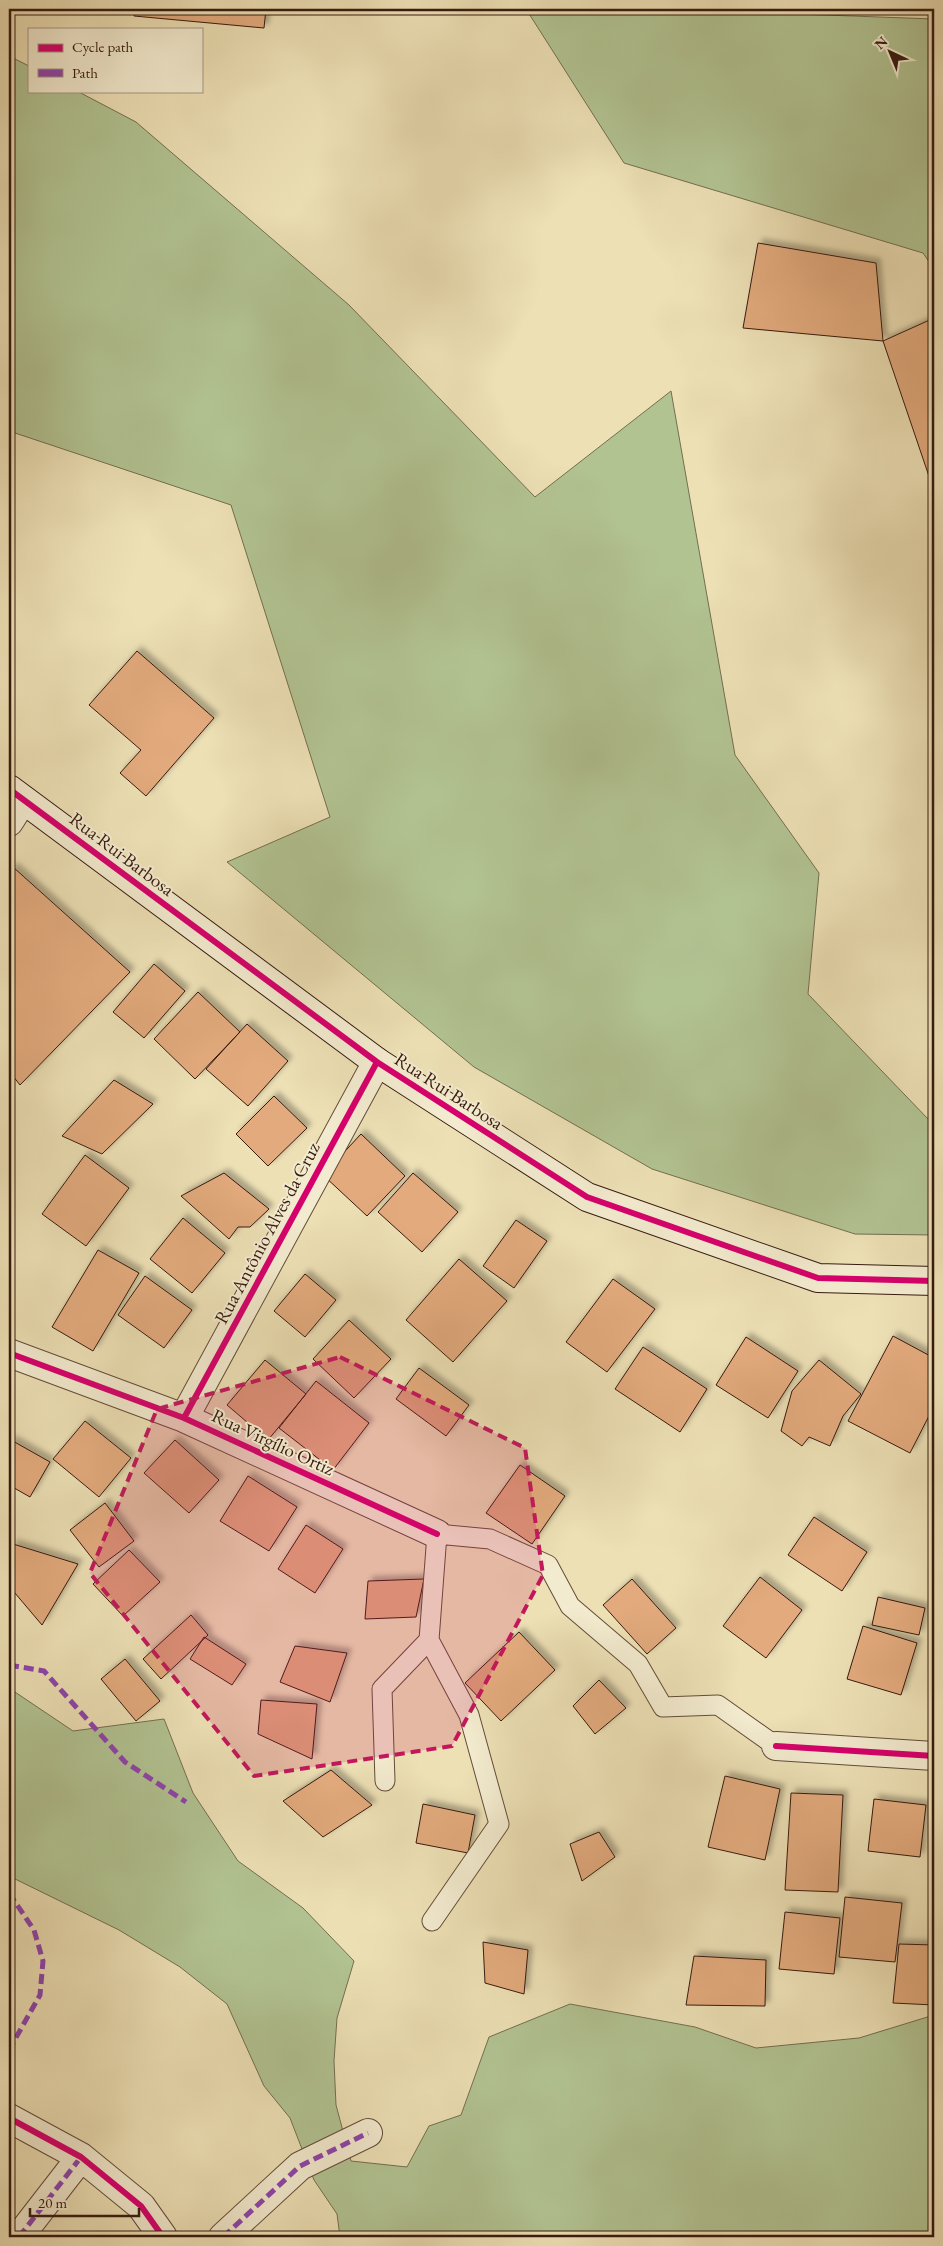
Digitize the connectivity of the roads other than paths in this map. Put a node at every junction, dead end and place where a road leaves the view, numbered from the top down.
1 (14, 804) edge
2 (377, 1062) junction
3 (934, 1281) edge
4 (9, 1352) edge
5 (184, 1418) junction
6 (437, 1534) junction
7 (430, 1640) junction
8 (776, 1746) joint
9 (934, 1756) edge
10 (385, 1782) dead end
11 (432, 1921) dead end
12 (9, 2118) edge
13 (368, 2133) dead end
14 (81, 2157) junction
15 (19, 2237) edge
16 (163, 2237) edge
17 (223, 2237) edge

1 - 2 street, Rua Rui Barbosa
2 - 3 street, Rua Rui Barbosa
2 - 5 street, Rua Antônio Alves da Cruz
4 - 5 street, Rua Virgílio Ortiz
5 - 6 street, Rua Virgílio Ortiz
6 - 7 lane
6 - 8 lane
7 - 10 lane
7 - 11 lane
8 - 9 street
12 - 14 street
13 - 17 street
14 - 15 street
14 - 16 street

